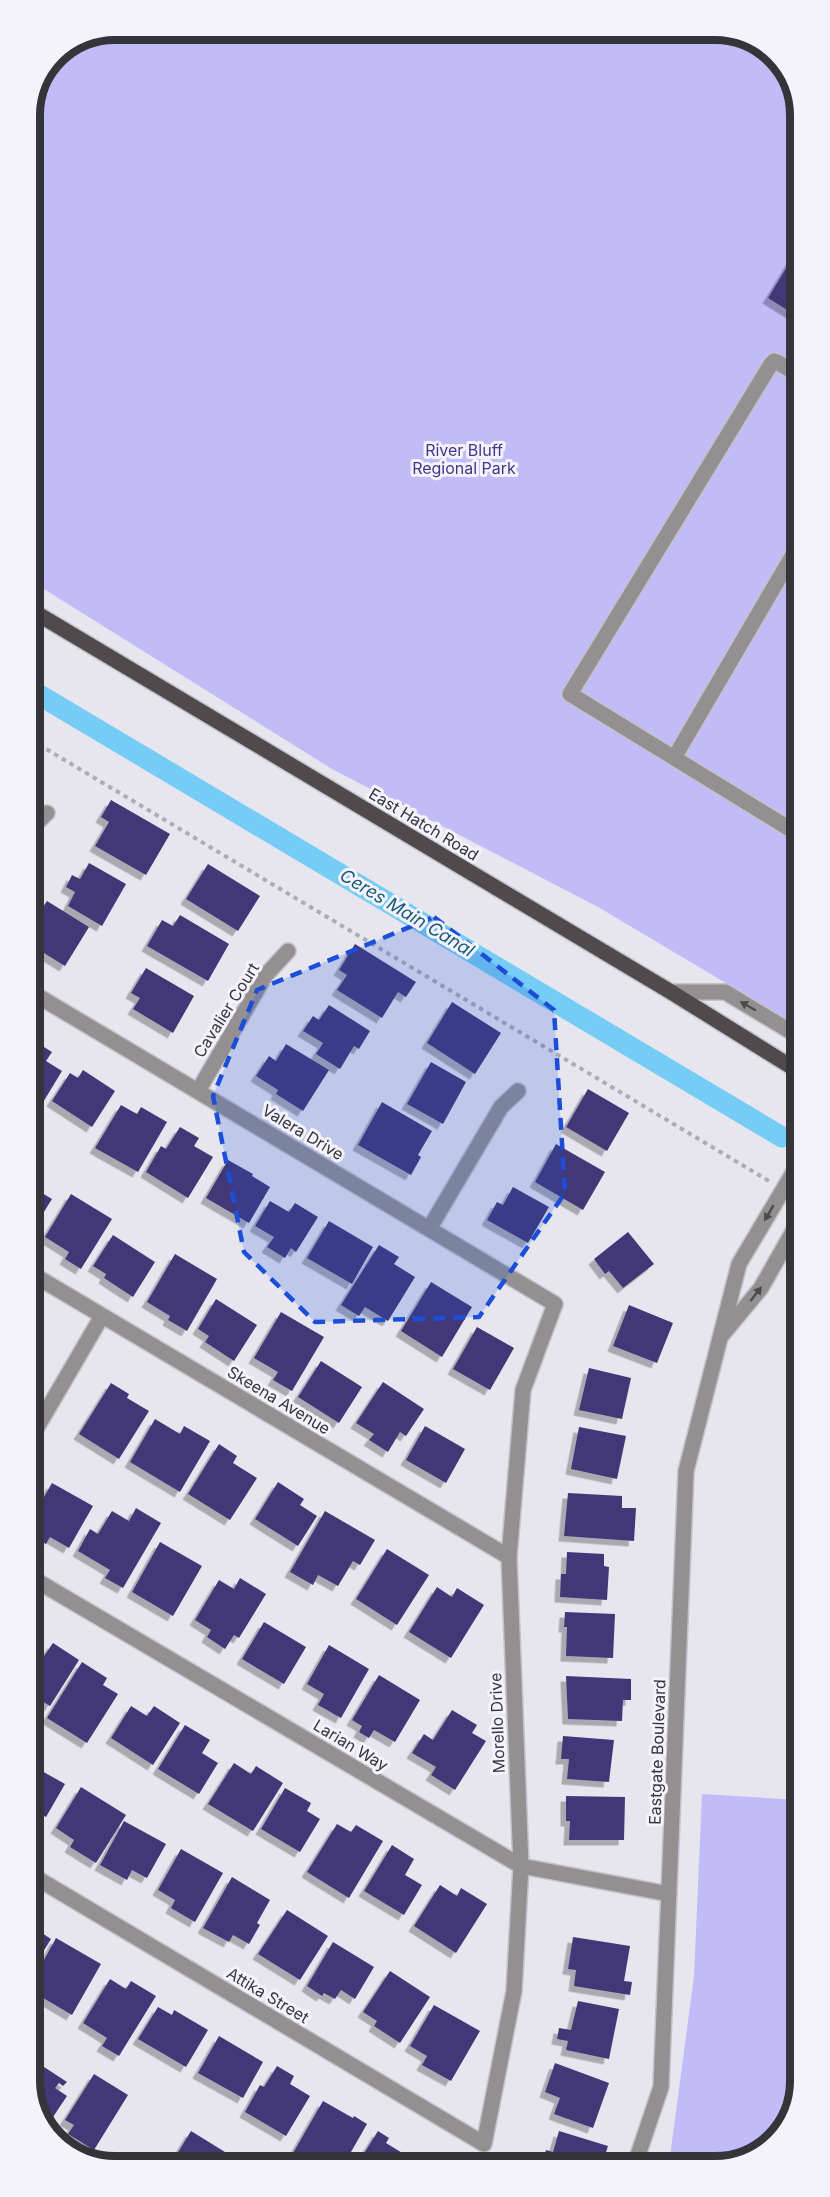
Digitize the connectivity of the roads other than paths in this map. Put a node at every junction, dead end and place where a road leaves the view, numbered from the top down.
1 (790, 370) edge
2 (790, 560) edge
3 (41, 616) edge
4 (674, 758) junction
5 (47, 813) dead end
6 (41, 819) edge
7 (790, 829) edge
8 (288, 951) dead end
9 (670, 992) junction
10 (41, 998) edge
11 (790, 1031) edge
12 (790, 1066) edge
13 (198, 1091) junction
14 (518, 1091) dead end
15 (790, 1178) edge
16 (429, 1229) junction
17 (790, 1237) edge
18 (40, 1279) edge
19 (555, 1304) joint
20 (102, 1316) junction
21 (719, 1340) junction
22 (40, 1422) edge
23 (509, 1557) junction
24 (40, 1583) edge
25 (521, 1866) junction
26 (40, 1880) edge
27 (669, 1894) junction
28 (484, 2144) joint
29 (638, 2156) edge

1 - 4 street
2 - 4 street
3 - 9 main road, East Hatch Road
4 - 7 street
5 - 6 street
8 - 13 street, Cavalier Court
11 -> 9 street
9 - 12 main road, East Hatch Road
10 - 13 street, Valera Drive
13 - 16 street, Valera Drive
14 - 16 street
15 -> 21 street, Eastgate Boulevard
16 - 19 street, Valera Drive
21 -> 17 street, Eastgate Boulevard
18 - 20 street, Skeena Avenue
19 - 23 street, Morello Drive
20 - 22 street
20 - 23 street, Skeena Avenue
21 - 27 street, Eastgate Boulevard
23 - 25 street, Morello Drive
24 - 25 street, Larian Way
25 - 27 street, Larian Way
25 - 28 street, Morello Drive
26 - 28 street, Attika Street
27 - 29 street, Eastgate Boulevard

